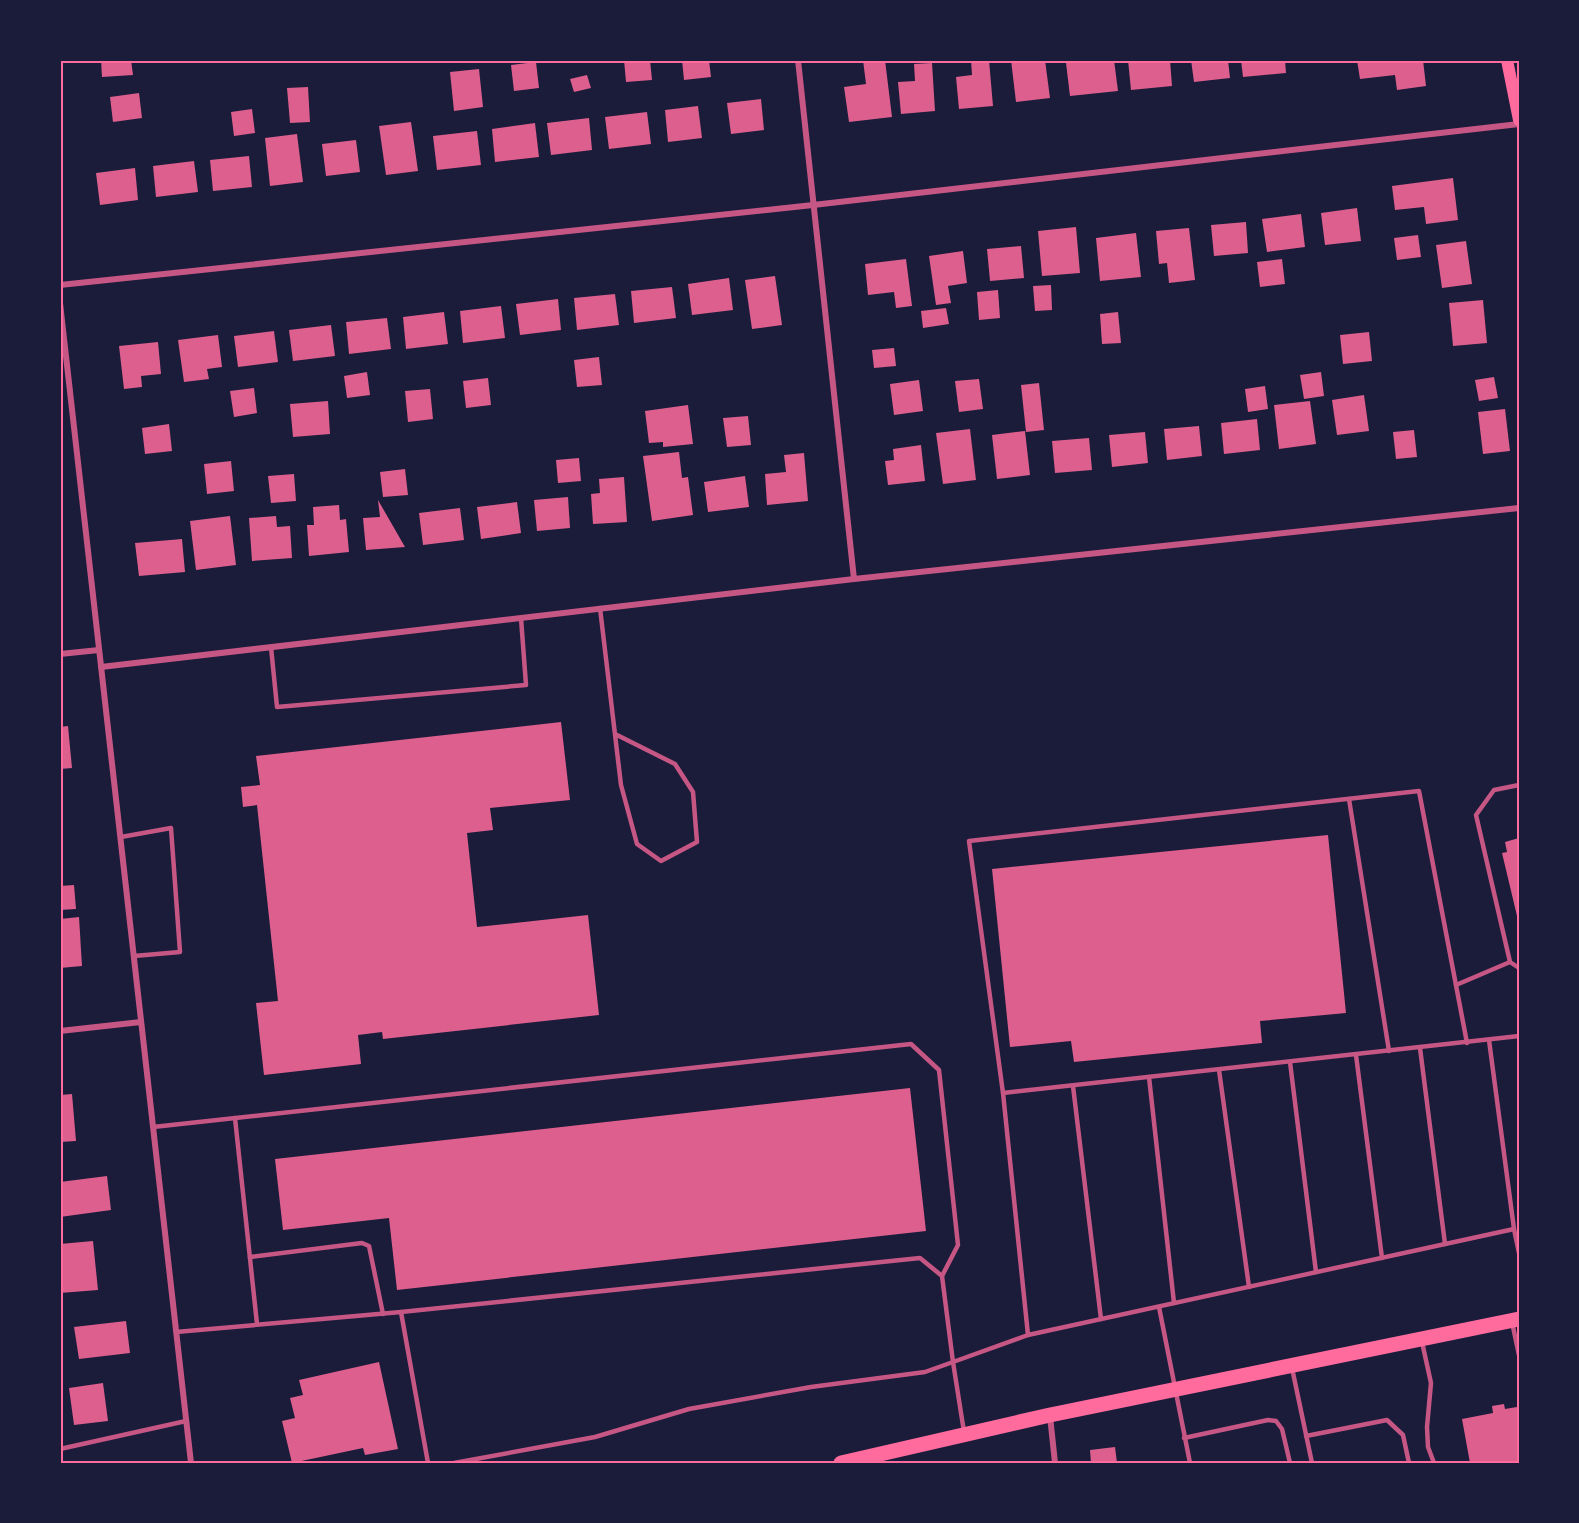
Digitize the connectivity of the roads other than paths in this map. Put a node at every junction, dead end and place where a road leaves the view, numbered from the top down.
1 (798, 60) edge
2 (1507, 60) edge
3 (1519, 122) edge
4 (813, 205) junction
5 (60, 285) edge
6 (60, 303) edge
7 (1519, 508) edge
8 (854, 579) junction
9 (600, 608) junction
10 (521, 618) junction
11 (272, 647) junction
12 (99, 650) junction
13 (60, 654) edge
14 (101, 667) junction
15 (615, 734) junction
16 (1519, 785) edge
17 (1349, 799) junction
18 (121, 837) junction
19 (134, 956) junction
20 (1510, 962) junction
21 (1519, 968) edge
22 (1456, 985) junction
23 (141, 1022) junction
24 (60, 1031) edge
25 (1519, 1036) edge
26 (1489, 1040) junction
27 (1467, 1043) junction
28 (1420, 1048) junction
29 (1389, 1051) junction
30 (1356, 1055) junction
31 (1290, 1062) junction
32 (1219, 1070) junction
33 (1149, 1077) junction
34 (1073, 1086) junction
35 (1003, 1093) junction
36 (235, 1119) junction
37 (153, 1127) junction
38 (1514, 1229) junction
39 (1445, 1244) junction
40 (1519, 1254) edge
41 (250, 1257) junction
42 (1382, 1258) junction
43 (1316, 1272) junction
44 (942, 1276) junction
45 (1249, 1287) junction
46 (1174, 1303) junction
47 (1158, 1307) junction
48 (401, 1312) junction
49 (383, 1314) junction
50 (1101, 1319) junction
51 (1515, 1320) edge
52 (257, 1324) junction
53 (176, 1332) junction
54 (1028, 1335) junction
55 (1422, 1339) junction
56 (1519, 1355) edge
57 (953, 1362) junction
58 (1292, 1365) junction
59 (1173, 1391) junction
60 (1050, 1415) junction
61 (186, 1421) junction
62 (964, 1434) junction
63 (1306, 1436) junction
64 (1184, 1438) junction
65 (60, 1449) edge
66 (191, 1463) edge
67 (428, 1463) edge
68 (454, 1463) edge
69 (841, 1463) edge
70 (1055, 1463) edge
71 (1190, 1463) edge
72 (1290, 1463) edge
73 (1312, 1463) edge
74 (1410, 1463) edge
75 (1434, 1463) edge

1 - 4 street
2 - 3 main road
3 - 4 street
4 - 5 street
4 - 8 street
6 - 12 street
7 - 8 street
8 - 9 street
9 - 10 street
9 - 15 lane
10 - 11 street
10 - 11 lane
11 - 14 street
12 - 13 street
12 - 14 street
14 - 18 street
15 - 15 lane
16 - 20 lane
17 - 22 lane
17 - 29 lane
17 - 35 lane
18 - 19 street
18 - 19 lane
19 - 23 street
20 - 21 lane
20 - 22 lane
22 - 27 lane
23 - 24 street
23 - 37 street
25 - 26 lane
26 - 27 lane
26 - 38 lane
27 - 28 lane
28 - 29 lane
28 - 39 lane
29 - 30 lane
30 - 31 lane
30 - 42 lane
31 - 32 lane
31 - 43 lane
32 - 33 lane
32 - 45 lane
33 - 34 lane
33 - 46 lane
34 - 35 lane
34 - 50 lane
35 - 54 lane
36 - 37 lane
36 - 41 lane
36 - 44 lane
37 - 53 street
38 - 39 lane
38 - 40 lane
39 - 42 lane
41 - 49 lane
41 - 52 lane
42 - 43 lane
43 - 45 lane
44 - 48 lane
44 - 57 lane
45 - 46 lane
46 - 47 lane
47 - 50 lane
47 - 59 lane
48 - 49 lane
48 - 67 lane
49 - 52 lane
50 - 54 lane
51 - 55 main road
51 - 56 lane
52 - 53 lane
53 - 61 street
54 - 57 lane
55 - 58 main road
55 - 75 lane
57 - 62 lane
57 - 68 lane
58 - 59 main road
58 - 63 lane
59 - 60 main road
59 - 64 lane
60 - 62 main road
60 - 70 street
61 - 65 lane
61 - 66 street
62 - 69 main road
63 - 73 lane
63 - 74 lane
64 - 71 lane
64 - 72 lane

